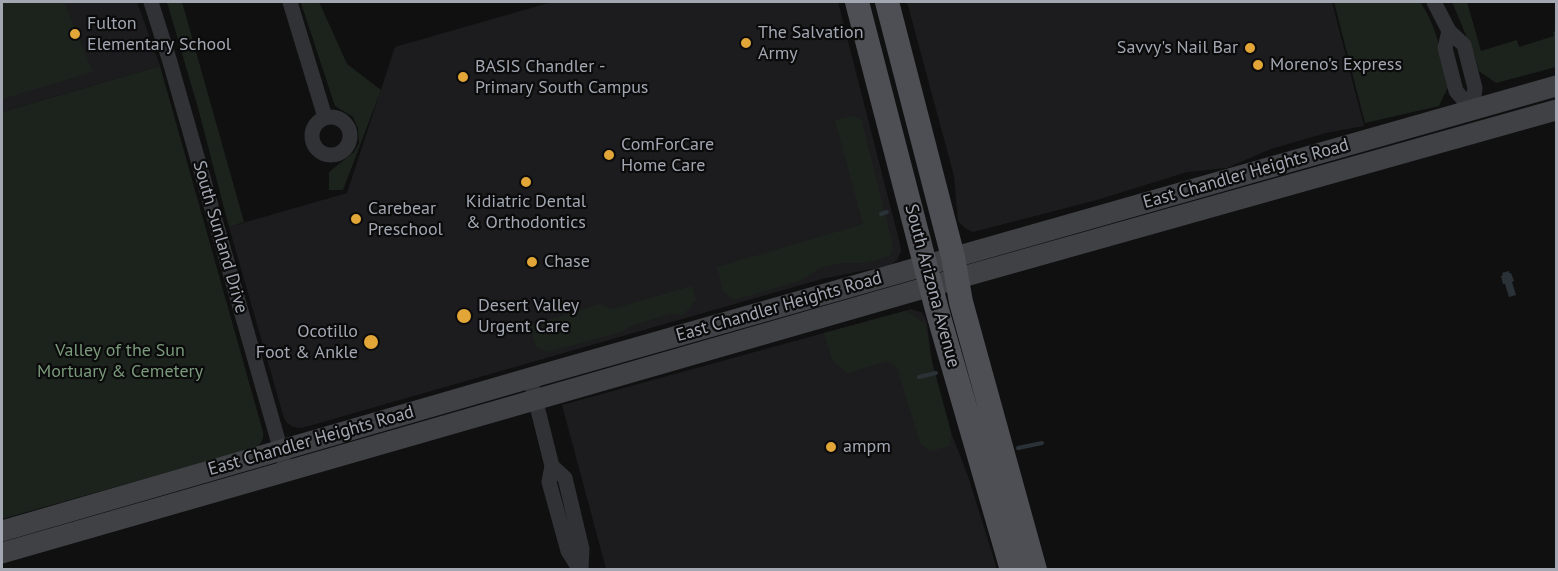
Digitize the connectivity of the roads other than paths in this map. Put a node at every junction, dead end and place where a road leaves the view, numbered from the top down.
1 (151, 2) edge
2 (290, 2) edge
3 (857, 2) edge
4 (887, 2) edge
5 (1434, 2) edge
6 (1557, 86) edge
7 (1472, 110) junction
8 (1557, 110) edge
9 (325, 117) dead end
10 (954, 268) junction
11 (928, 276) junction
12 (594, 360) junction
13 (530, 378) junction
14 (600, 381) junction
15 (535, 400) junction
16 (280, 450) junction
17 (552, 466) junction
18 (287, 472) junction
19 (572, 506) junction
20 (556, 511) junction
21 (2, 531) edge
22 (2, 554) edge
23 (581, 570) edge
24 (1011, 570) edge
25 (1035, 570) edge

1 - 16 street, South Sunland Drive
2 - 9 street
3 - 11 main road, South Arizona Avenue
4 - 10 main road, South Arizona Avenue
5 - 7 street
6 - 7 main road, East Chandler Heights Road
7 - 10 main road, East Chandler Heights Road
8 - 10 main road, East Chandler Heights Road
10 - 11 main road, East Chandler Heights Road
10 - 25 main road, South Arizona Avenue
11 - 12 main road, East Chandler Heights Road
11 - 14 main road, East Chandler Heights Road
11 - 24 main road, South Arizona Avenue
12 - 13 main road, East Chandler Heights Road
12 - 14 main road
13 - 15 street
13 - 16 main road, East Chandler Heights Road
14 - 15 main road, East Chandler Heights Road
15 - 17 street
15 - 18 main road, East Chandler Heights Road
16 - 18 street, South Sunland Drive
16 - 21 main road, East Chandler Heights Road
17 - 19 street
17 - 20 street
18 - 22 main road, East Chandler Heights Road
19 - 20 street
19 - 23 street
20 - 23 street

